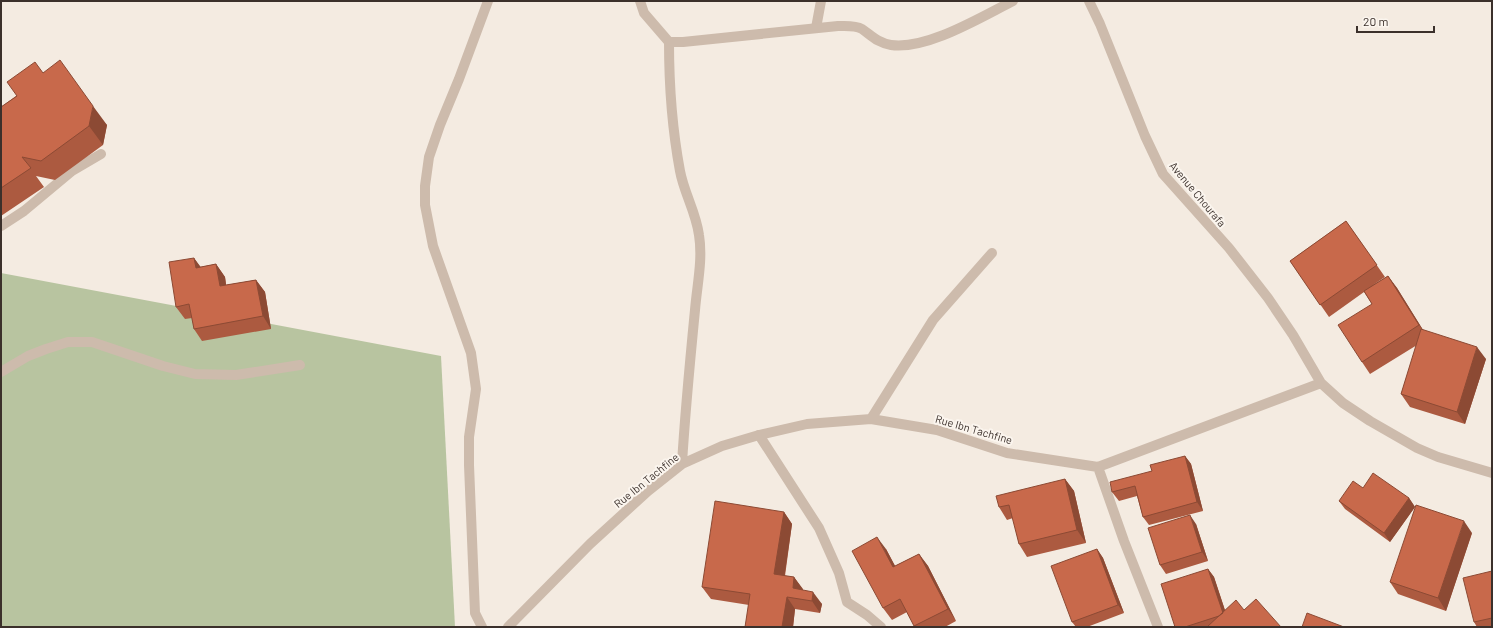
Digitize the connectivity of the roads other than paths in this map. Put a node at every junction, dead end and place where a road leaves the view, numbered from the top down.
1 (488, 1) edge
2 (640, 1) edge
3 (821, 1) edge
4 (1013, 1) edge
5 (1089, 1) edge
6 (816, 28) junction
7 (669, 42) junction
8 (101, 154) dead end
9 (1, 226) edge
10 (992, 253) dead end
11 (300, 365) dead end
12 (1, 372) edge
13 (1321, 383) junction
14 (871, 419) junction
15 (759, 434) junction
16 (682, 464) junction
17 (1098, 467) junction
18 (1492, 473) edge
19 (482, 627) edge
20 (508, 627) edge
21 (881, 627) edge
22 (1158, 627) edge

1 - 19 street
2 - 7 street
3 - 6 street
4 - 6 street
5 - 13 street, Avenue Chourafa
6 - 7 street
7 - 16 street
8 - 9 street
10 - 14 street
11 - 12 street
13 - 17 street, Rue Ibn Tachfine
13 - 18 street, Avenue Chourafa
14 - 15 street, Rue Ibn Tachfine
14 - 17 street, Rue Ibn Tachfine
15 - 16 street, Rue Ibn Tachfine
15 - 21 street
16 - 20 street, Rue Ibn Tachfine
17 - 22 street

